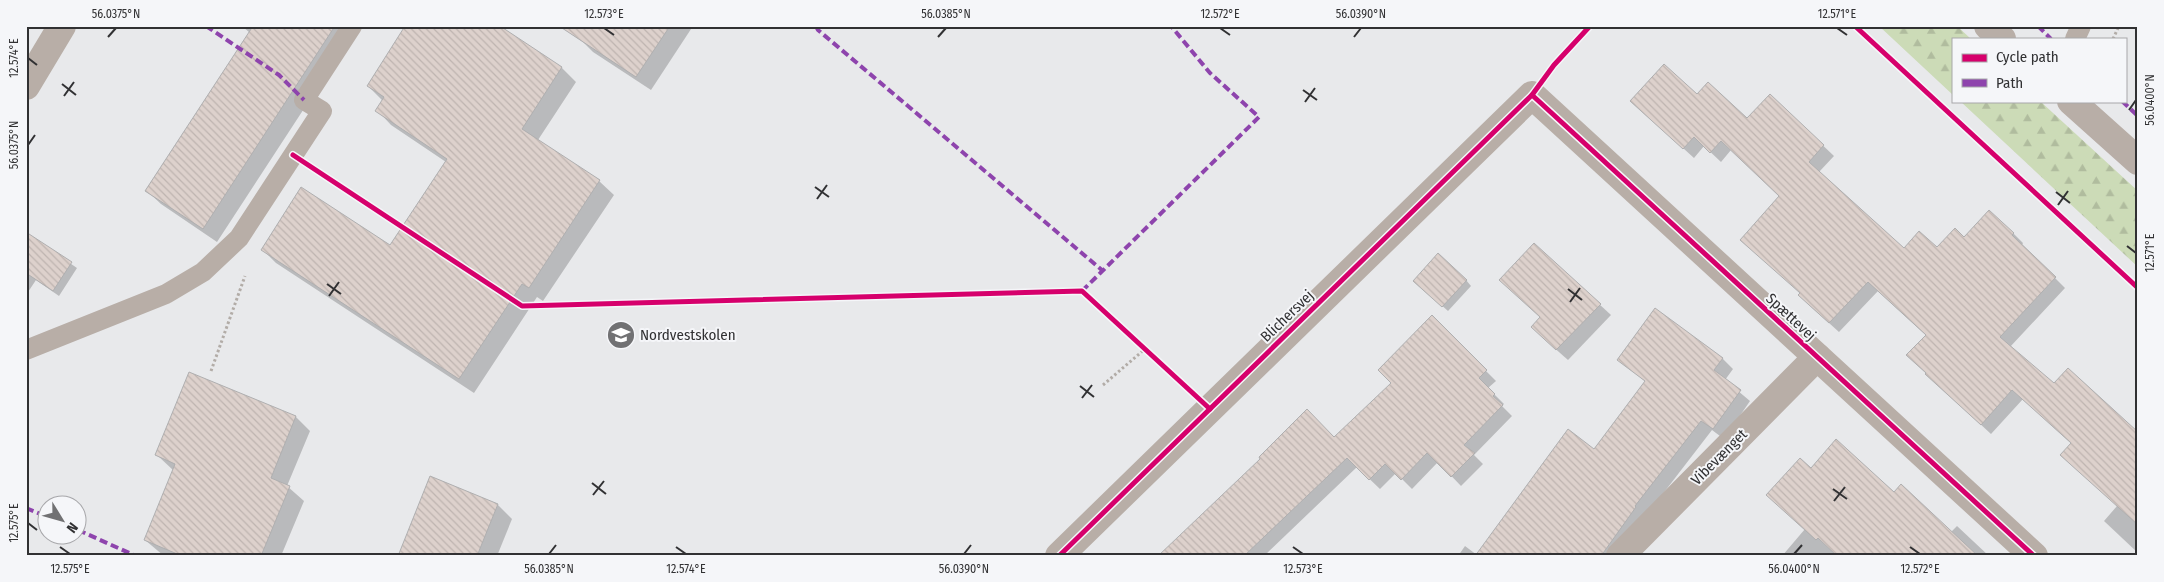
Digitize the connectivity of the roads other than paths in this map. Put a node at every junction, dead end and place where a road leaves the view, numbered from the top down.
1 (62, 26) edge
2 (352, 26) edge
3 (1988, 26) edge
4 (2081, 26) edge
5 (2001, 38) edge
6 (2075, 38) edge
7 (26, 86) edge
8 (1532, 95) joint
9 (2072, 102) edge
10 (2138, 161) edge
11 (26, 350) edge
12 (1817, 357) junction
13 (1059, 556) edge
14 (1620, 556) edge
15 (2034, 556) edge

1 - 7 street
2 - 11 lane
3 - 5 street
4 - 6 lane
8 - 12 street, Spættevej
8 - 13 street, Blichersvej
9 - 10 street
12 - 14 street, Vibevænget
12 - 15 street, Spættevej

